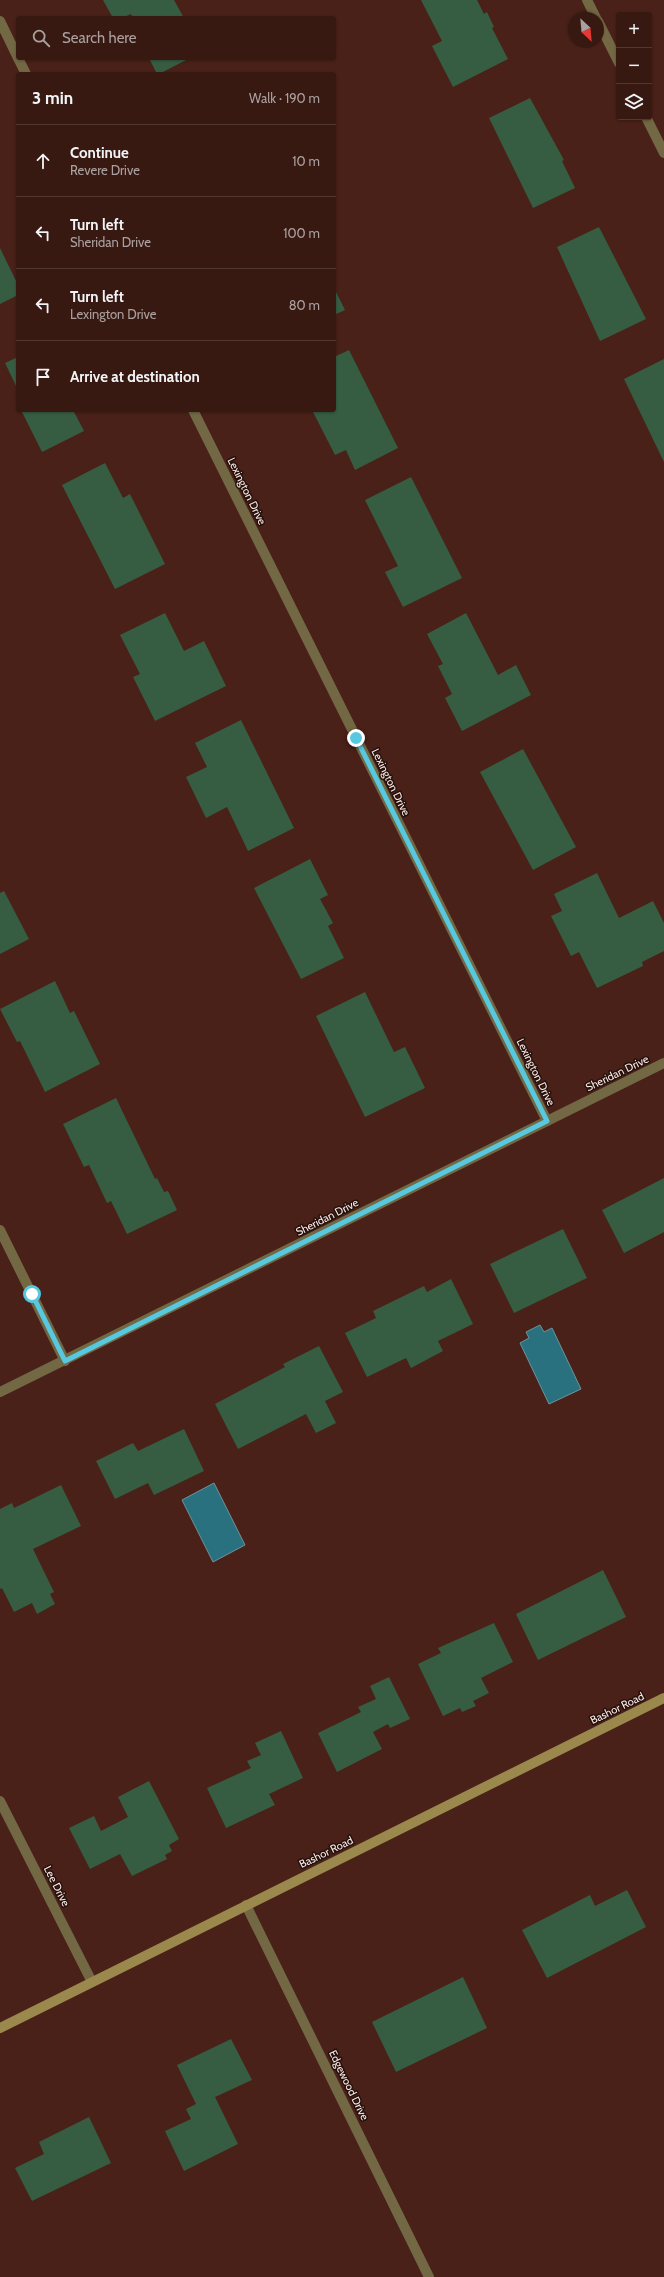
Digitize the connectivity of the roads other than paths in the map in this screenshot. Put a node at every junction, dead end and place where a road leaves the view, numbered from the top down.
1 (587, 0) edge
2 (593, 12) edge
3 (0, 21) edge
4 (604, 33) edge
5 (16, 54) edge
6 (616, 57) edge
7 (19, 60) edge
8 (25, 72) edge
9 (648, 120) edge
10 (664, 153) edge
11 (194, 412) edge
12 (664, 1063) edge
13 (547, 1121) junction
14 (0, 1230) edge
15 (65, 1361) junction
16 (0, 1392) edge
17 (664, 1698) edge
18 (0, 1801) edge
19 (246, 1905) junction
20 (92, 1982) junction
21 (0, 2028) edge
22 (429, 2277) edge

1 - 2 street
3 - 5 street
4 - 6 street
7 - 8 street
9 - 10 street
11 - 13 street, Lexington Drive
12 - 13 street, Sheridan Drive
13 - 15 street, Sheridan Drive
14 - 15 street
15 - 16 street, Sheridan Drive
17 - 19 street, Bashor Road
18 - 20 street, Lee Drive
19 - 20 street, Bashor Road
19 - 22 street, Edgewood Drive
20 - 21 street, Bashor Road

